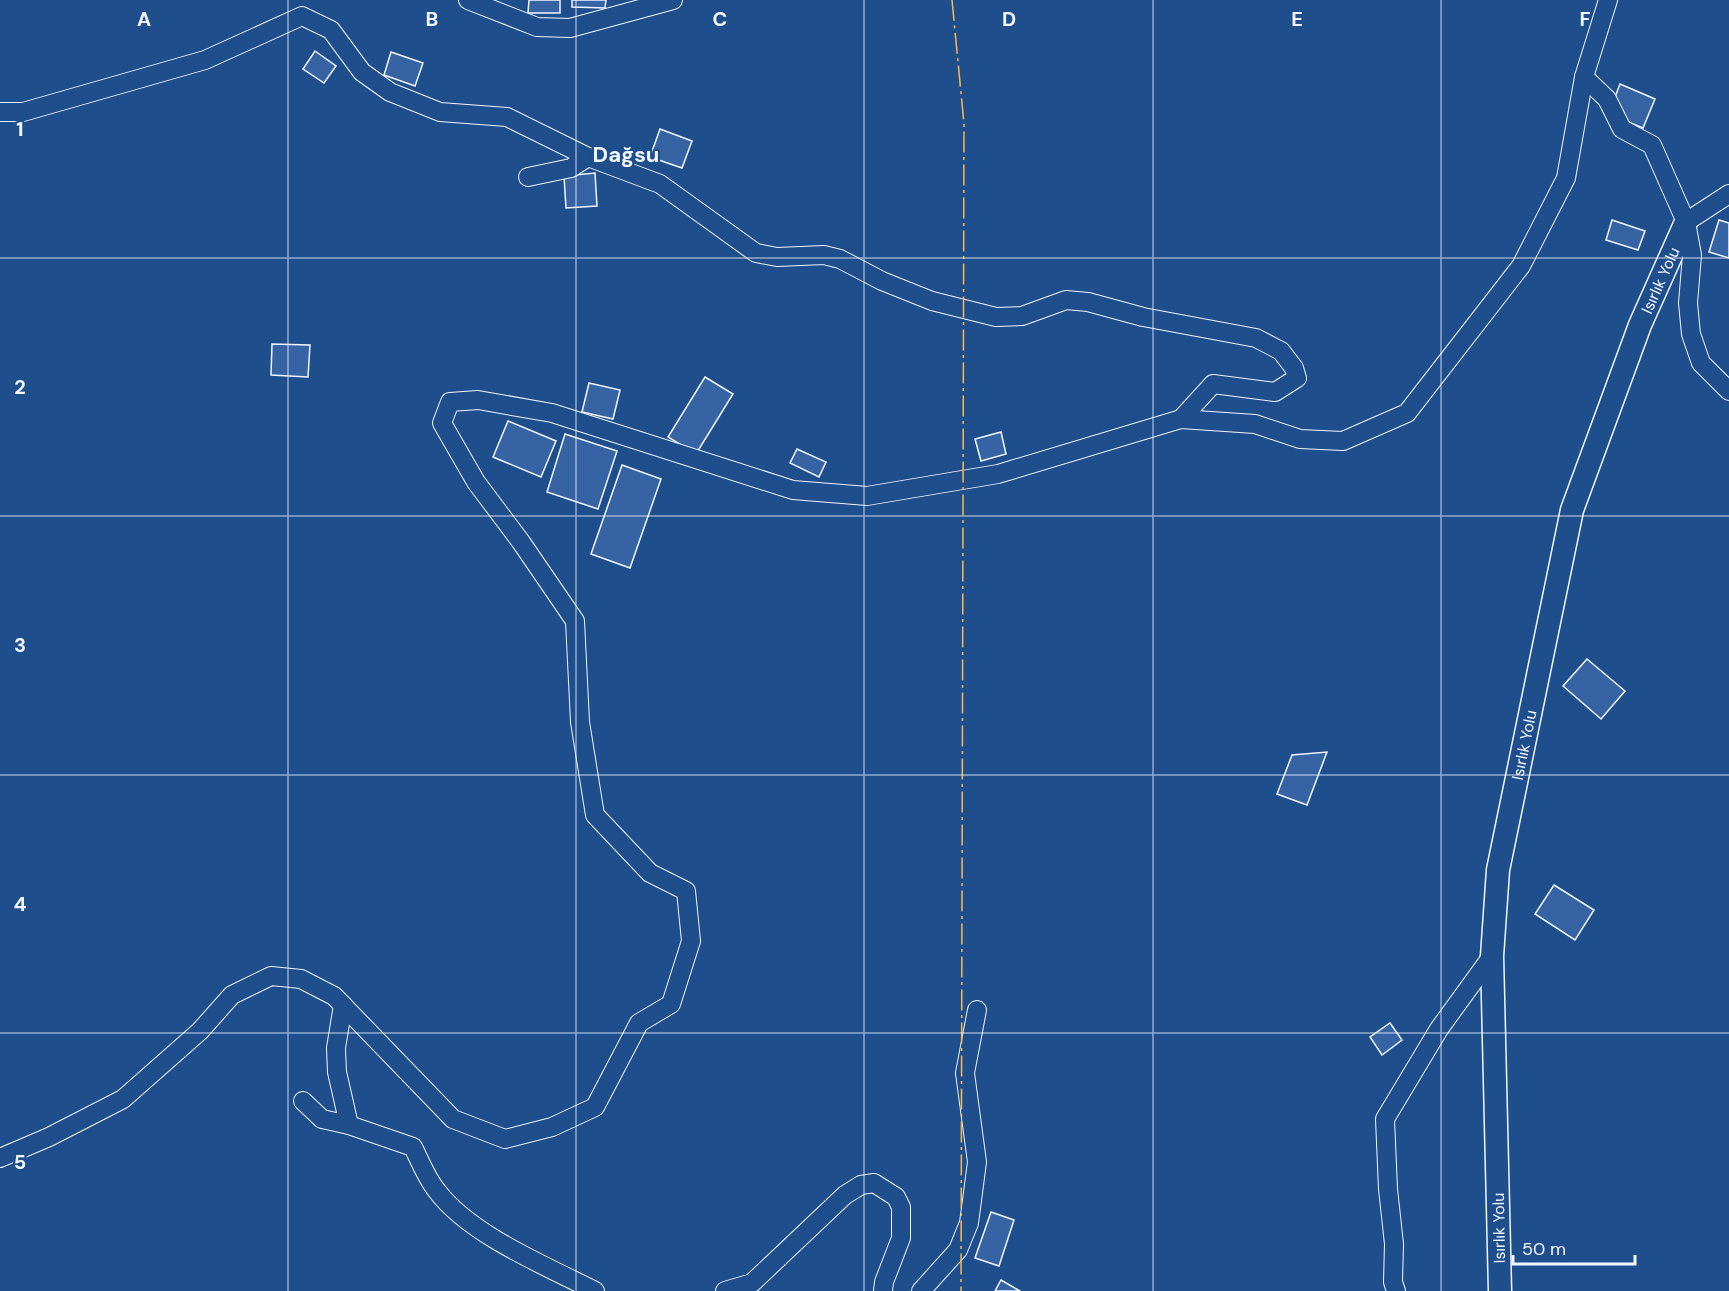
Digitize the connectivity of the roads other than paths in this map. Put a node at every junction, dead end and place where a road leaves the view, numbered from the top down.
1 (468, 0) edge
2 (1610, 1) edge
3 (663, 2) edge
4 (497, 5) edge
5 (304, 8) edge
6 (1584, 77) junction
7 (0, 112) edge
8 (588, 157) junction
9 (528, 177) dead end
10 (1729, 194) edge
11 (1686, 222) junction
12 (1729, 391) edge
13 (1181, 419) junction
14 (1492, 956) junction
15 (343, 1005) junction
16 (977, 1010) dead end
17 (303, 1101) dead end
18 (349, 1125) junction
19 (0, 1158) edge
20 (595, 1291) edge
21 (725, 1291) edge
22 (883, 1291) edge
23 (921, 1291) edge
24 (1395, 1291) edge
25 (1500, 1291) edge

1 - 4 street
2 - 6 street
3 - 4 street
5 - 7 street
5 - 8 street
6 - 11 street
6 - 13 street
8 - 9 street
8 - 13 street
10 - 11 street
11 - 12 street
11 - 14 main road, Isırlık Yolu
13 - 15 street
14 - 24 street
14 - 25 main road, Isırlık Yolu
15 - 18 street
15 - 19 street
16 - 23 street
17 - 18 street
18 - 20 street
21 - 22 street

